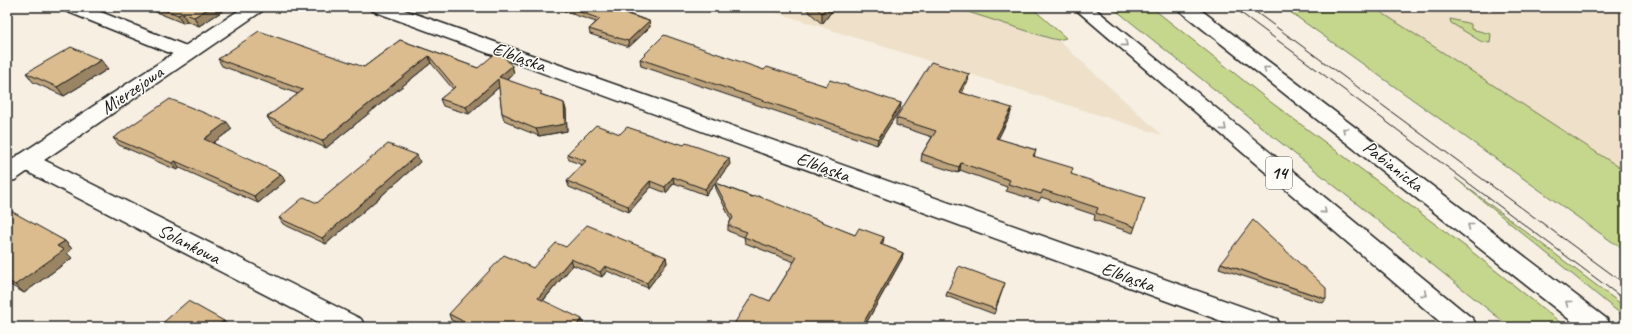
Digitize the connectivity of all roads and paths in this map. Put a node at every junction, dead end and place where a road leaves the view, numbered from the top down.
1 (72, 7) edge
2 (256, 7) edge
3 (379, 7) edge
4 (1082, 7) edge
5 (1186, 7) edge
6 (187, 53) junction
7 (26, 161) junction
8 (7, 174) edge
9 (352, 327) edge
10 (1268, 327) edge
11 (1464, 327) edge
12 (1598, 327) edge

1 - 6 street
2 - 6 street, Mierzejowa
3 - 10 street, Elbląska
4 -> 11 street, 14
12 -> 5 street, Pabianicka
6 - 7 street, Mierzejowa
7 - 8 street, Mierzejowa
7 - 9 street, Solankowa

